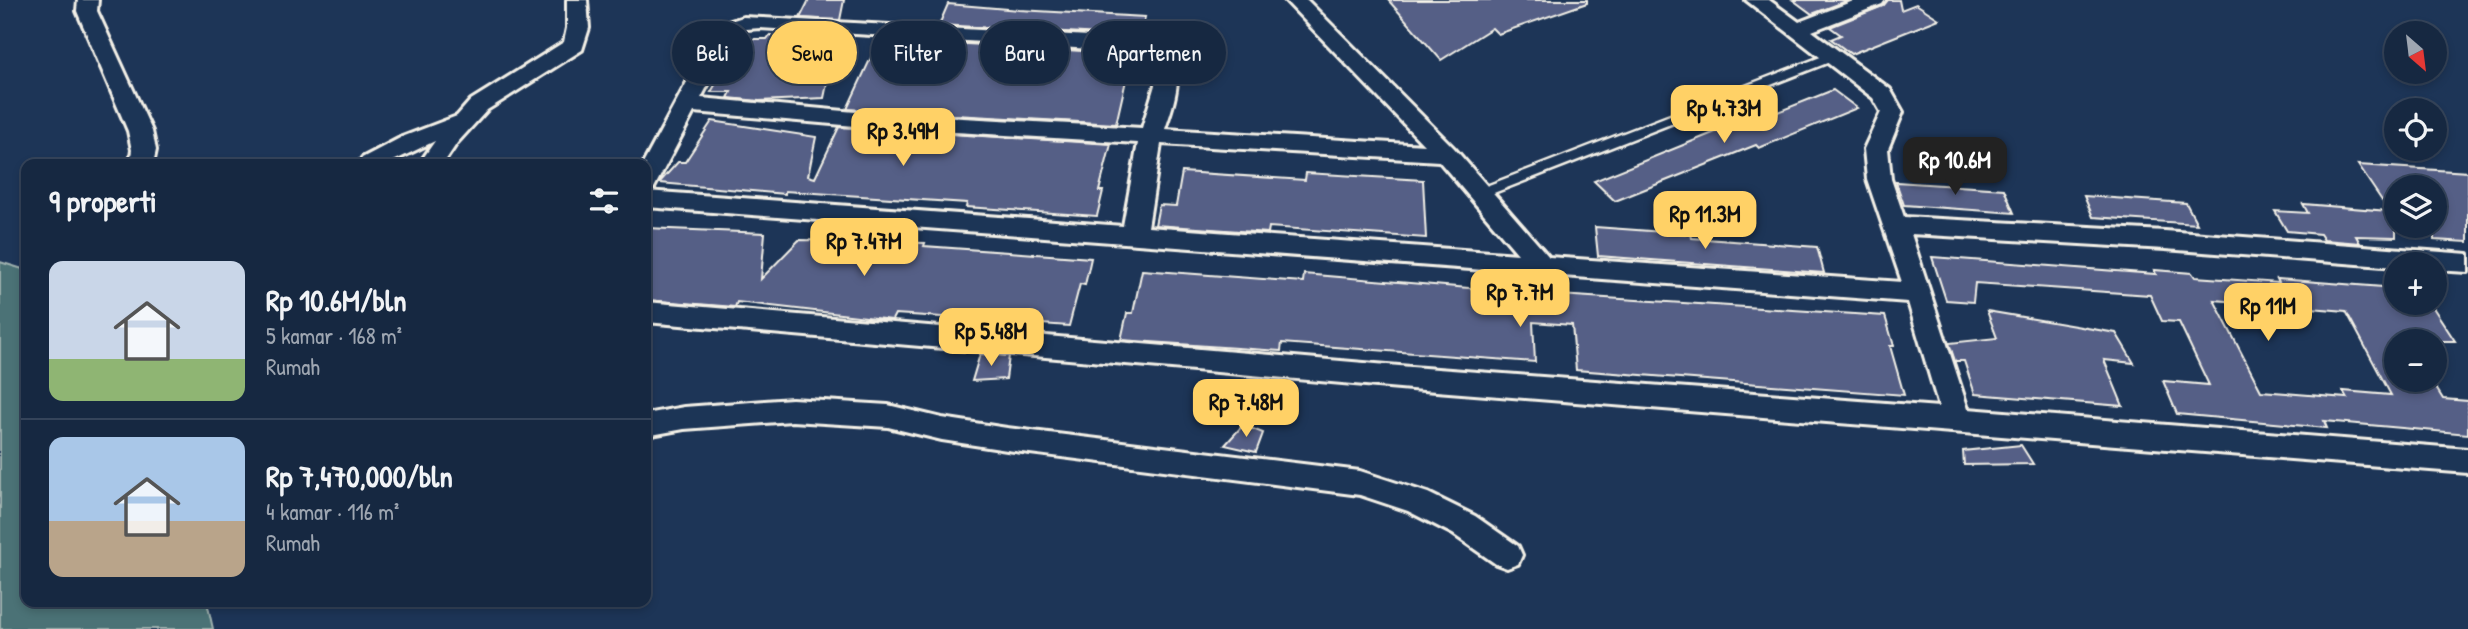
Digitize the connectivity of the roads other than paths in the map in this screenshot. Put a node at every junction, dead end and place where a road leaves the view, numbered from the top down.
1 (88, 0) edge
2 (577, 0) edge
3 (1295, 0) edge
4 (1756, 0) edge
5 (1875, 0) edge
6 (1796, 30) junction
7 (1831, 57) junction
8 (687, 104) junction
9 (466, 120) junction
10 (1151, 136) junction
11 (1446, 154) junction
12 (143, 159) edge
13 (379, 159) edge
14 (435, 159) edge
15 (651, 172) edge
16 (1481, 193) junction
17 (651, 199) edge
18 (1896, 225) junction
19 (1134, 236) junction
20 (2468, 263) edge
21 (1543, 267) junction
22 (1918, 293) junction
23 (651, 312) edge
24 (1957, 419) junction
25 (651, 424) edge
26 (2468, 461) edge
27 (1507, 555) dead end

1 - 12 street
2 - 9 street
3 - 11 street
4 - 6 street
5 - 6 street
6 - 7 street
7 - 16 lane
7 - 18 street
8 - 10 street
8 - 10 street
8 - 15 street
9 - 13 street
9 - 14 street
10 - 11 street
10 - 19 street
11 - 16 street
16 - 21 street
17 - 19 street
18 - 20 street
18 - 22 street
19 - 21 street
21 - 22 street
22 - 24 street
23 - 24 street
24 - 26 street
25 - 27 street

